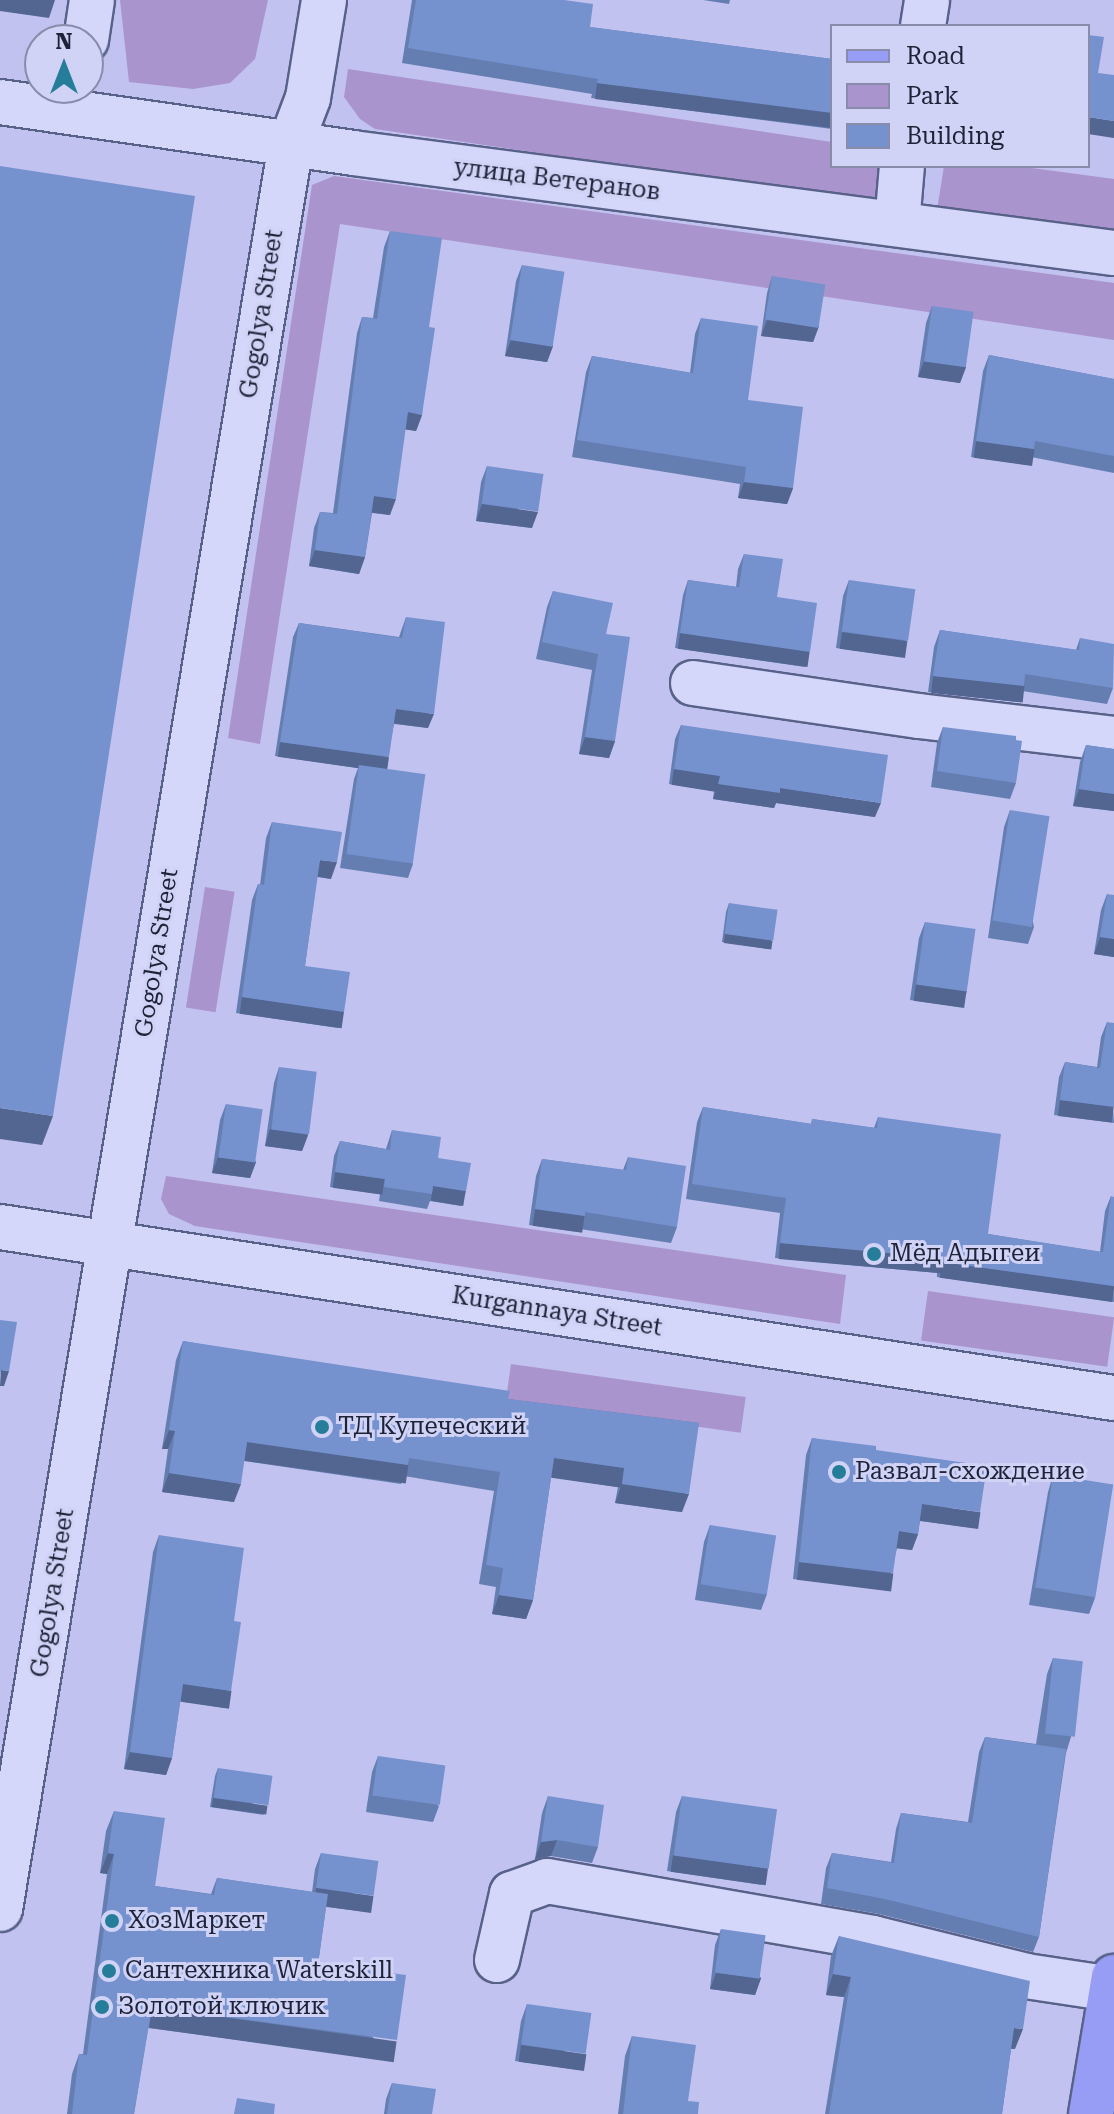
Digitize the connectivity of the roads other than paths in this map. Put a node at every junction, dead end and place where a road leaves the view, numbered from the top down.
1 (92, 0) edge
2 (324, 0) edge
3 (927, 0) edge
4 (88, 24) edge
5 (923, 24) edge
6 (0, 102) edge
7 (24, 102) edge
8 (92, 104) edge
9 (291, 143) junction
10 (902, 168) edge
11 (897, 224) junction
12 (1114, 253) edge
13 (693, 683) dead end
14 (1114, 739) edge
15 (0, 1227) edge
16 (111, 1244) junction
17 (1114, 1398) edge
18 (0, 1909) edge
19 (497, 1960) dead end
20 (1113, 1983) edge
21 (1091, 2114) edge

1 - 4 street
2 - 9 street, Gogolya Street
3 - 5 street
6 - 7 street, улица Ветеранов
8 - 9 street, улица Ветеранов
9 - 11 street, улица Ветеранов
9 - 16 street, Gogolya Street
10 - 11 street
11 - 12 street, улица Ветеранов
13 - 14 street
15 - 16 street, Kurgannaya Street
16 - 17 street, Kurgannaya Street
16 - 18 street, Gogolya Street
19 - 20 street
20 - 21 main road

